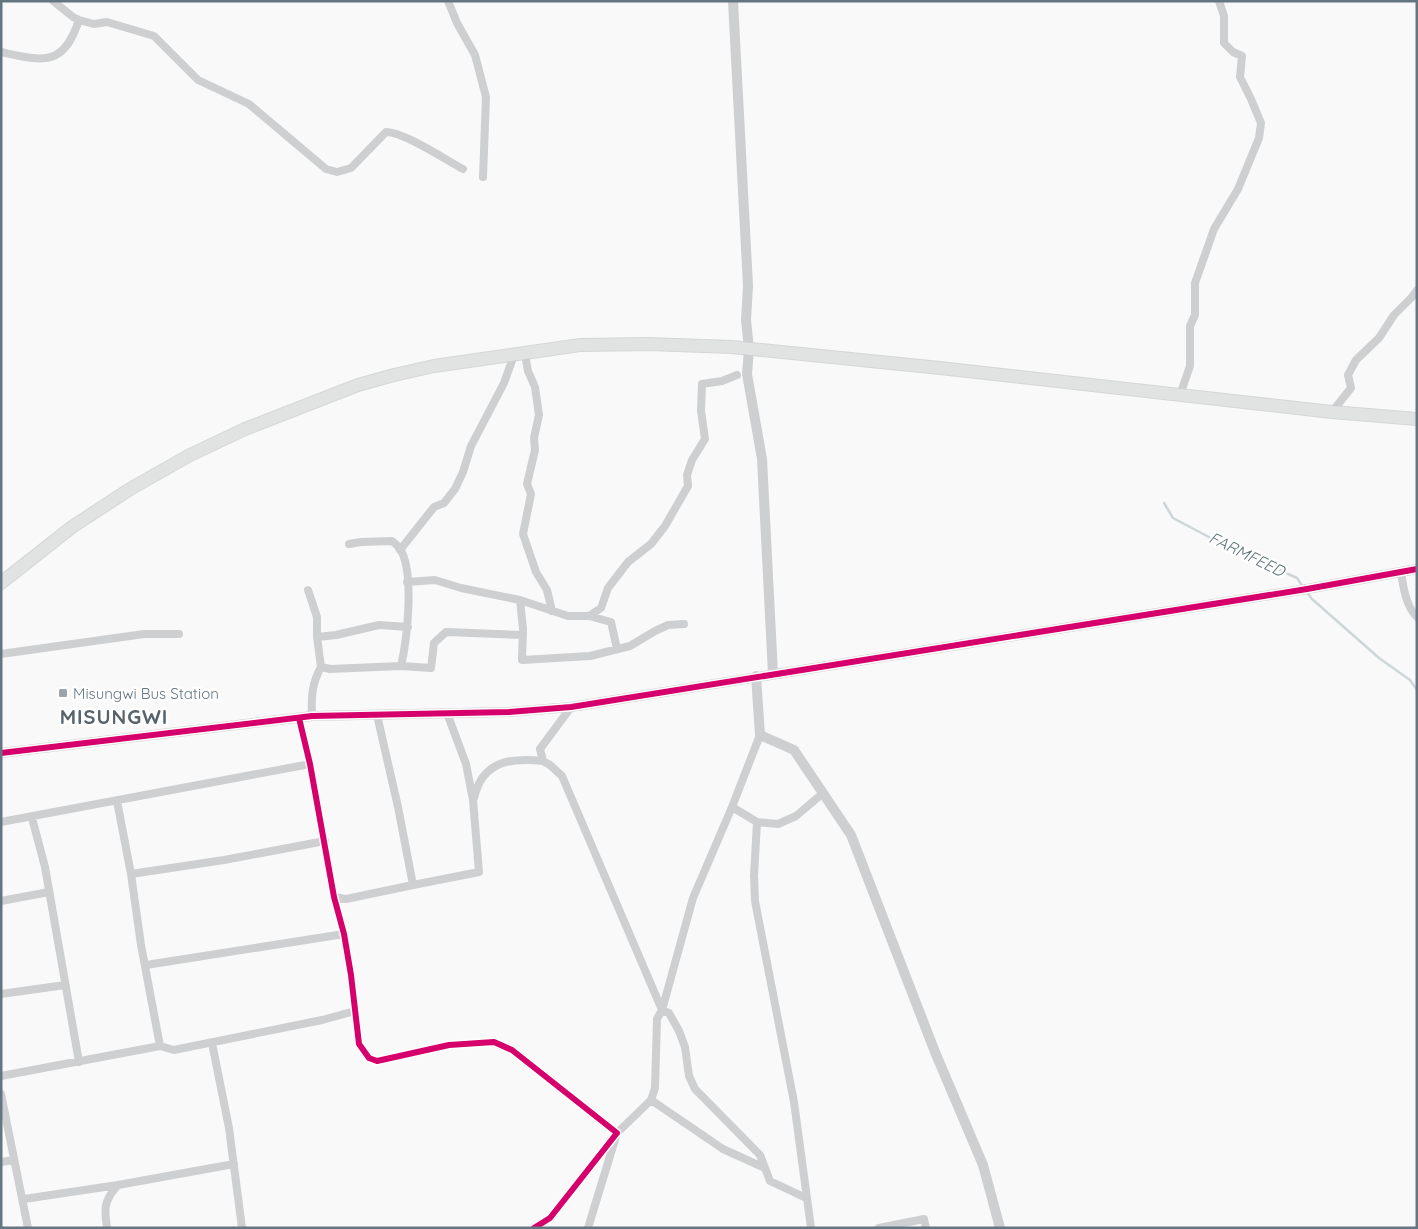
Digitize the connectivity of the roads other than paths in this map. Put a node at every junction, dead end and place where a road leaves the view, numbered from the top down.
1 (53, 1) edge
2 (448, 1) edge
3 (733, 1) edge
4 (1219, 1) edge
5 (79, 20) junction
6 (1, 52) edge
7 (463, 170) dead end
8 (483, 177) dead end
9 (1417, 290) edge
10 (749, 349) junction
11 (520, 354) junction
12 (737, 375) dead end
13 (1180, 395) junction
14 (1332, 412) junction
15 (1417, 420) edge
16 (349, 544) dead end
17 (400, 550) junction
18 (1417, 569) edge
19 (1401, 572) junction
20 (407, 582) junction
21 (1, 583) edge
22 (308, 590) dead end
23 (520, 600) junction
24 (552, 610) junction
25 (589, 616) junction
26 (1417, 618) edge
27 (684, 624) dead end
28 (408, 627) junction
29 (179, 634) dead end
30 (522, 635) junction
31 (317, 637) junction
32 (617, 649) junction
33 (1, 654) edge
34 (402, 666) junction
35 (322, 667) junction
36 (773, 674) junction
37 (756, 676) junction
38 (571, 707) junction
39 (447, 713) junction
40 (377, 715) junction
41 (312, 716) junction
42 (299, 718) junction
43 (760, 735) junction
44 (1, 753) edge
45 (542, 761) junction
46 (310, 764) junction
47 (822, 794) junction
48 (473, 800) junction
49 (117, 801) junction
50 (732, 808) junction
51 (32, 818) junction
52 (1, 822) edge
53 (757, 822) junction
54 (325, 841) junction
55 (131, 874) junction
56 (413, 885) junction
57 (49, 892) junction
58 (334, 897) junction
59 (1, 901) edge
60 (344, 934) junction
61 (146, 965) junction
62 (65, 985) junction
63 (1, 994) edge
64 (662, 1010) junction
65 (355, 1011) junction
66 (212, 1043) junction
67 (160, 1046) junction
68 (79, 1062) junction
69 (1, 1076) edge
70 (1, 1094) edge
71 (651, 1100) junction
72 (617, 1133) junction
73 (14, 1160) junction
74 (1, 1162) edge
75 (234, 1164) junction
76 (765, 1168) junction
77 (118, 1186) junction
78 (806, 1198) junction
79 (24, 1199) junction
80 (28, 1228) edge
81 (106, 1228) edge
82 (242, 1228) edge
83 (534, 1228) edge
84 (588, 1228) edge
85 (811, 1228) edge
86 (878, 1228) edge
87 (926, 1228) edge
88 (1000, 1228) edge

1 - 5 street
2 - 8 street
3 - 10 street
4 - 13 street
5 - 6 street
5 - 7 street
9 - 14 street
10 - 11 highway
10 - 13 highway
10 - 36 street
11 - 17 street
11 - 21 highway
11 - 24 street
12 - 25 street
13 - 14 highway
14 - 15 highway
16 - 17 street
17 - 20 street
18 - 19 street
19 - 26 street
19 - 36 street
20 - 23 street
20 - 28 street
22 - 31 street
23 - 24 street
23 - 30 street
24 - 25 street
25 - 32 street
27 - 32 street
28 - 31 street
28 - 34 street
29 - 33 street
30 - 32 street
30 - 34 street
31 - 35 street
34 - 35 street
35 - 41 street
36 - 37 street
37 - 38 street
37 - 43 street
38 - 39 street
38 - 45 street
39 - 40 street
39 - 48 street
40 - 41 street
40 - 56 street
41 - 42 street
42 - 44 street
42 - 46 street
43 - 47 street
43 - 50 street
45 - 48 street
45 - 64 street
46 - 49 street
46 - 54 street
47 - 53 street
47 - 88 street
48 - 56 street
49 - 51 street
49 - 55 street
50 - 53 street
50 - 64 street
51 - 52 street
51 - 57 street
53 - 78 street
54 - 55 street
54 - 58 street
55 - 61 street
56 - 58 street
57 - 59 street
57 - 62 street
58 - 60 street
60 - 61 street
60 - 65 street
61 - 67 street
62 - 63 street
62 - 68 street
64 - 71 street
64 - 76 street
65 - 66 street
65 - 72 street
66 - 67 street
66 - 75 street
67 - 68 street
68 - 69 street
70 - 73 street
71 - 72 street
71 - 76 street
72 - 83 street
72 - 84 street
73 - 74 street
73 - 79 street
75 - 77 street
75 - 82 street
76 - 78 street
77 - 79 street
77 - 81 street
78 - 85 street
79 - 80 street
86 - 87 street

